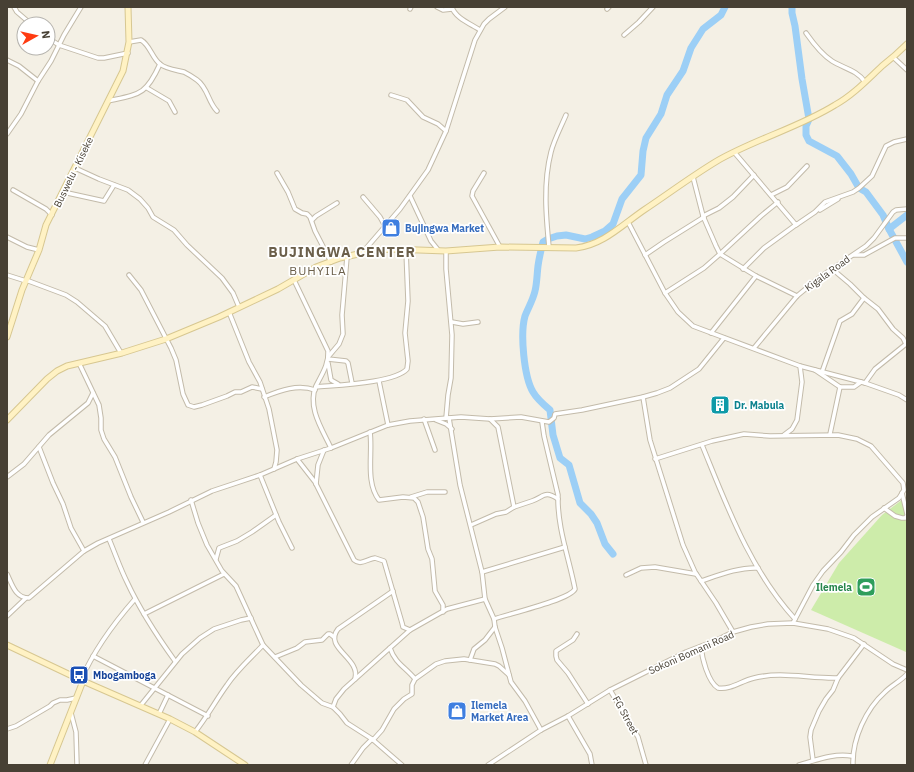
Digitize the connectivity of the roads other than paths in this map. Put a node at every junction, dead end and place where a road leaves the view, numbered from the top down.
1 (14, 7) edge
2 (81, 7) edge
3 (128, 7) edge
4 (437, 7) edge
5 (505, 7) edge
6 (653, 7) edge
7 (452, 8) edge
8 (21, 16) edge
9 (480, 30) junction
10 (806, 34) dead end
11 (624, 35) dead end
12 (129, 42) junction
13 (56, 43) edge
14 (907, 44) edge
15 (60, 45) junction
16 (128, 53) junction
17 (893, 57) junction
18 (7, 60) edge
19 (160, 64) junction
20 (907, 70) edge
21 (38, 81) junction
22 (865, 82) junction
23 (147, 88) junction
24 (391, 95) dead end
25 (108, 101) junction
26 (217, 111) dead end
27 (175, 112) dead end
28 (566, 115) dead end
29 (446, 131) junction
30 (7, 134) edge
31 (907, 139) edge
32 (734, 152) junction
33 (807, 166) dead end
34 (75, 168) junction
35 (277, 173) dead end
36 (484, 173) dead end
37 (754, 175) junction
38 (693, 177) junction
39 (114, 185) junction
40 (13, 190) dead end
41 (63, 192) junction
42 (771, 195) junction
43 (410, 196) junction
44 (363, 197) dead end
45 (778, 202) junction
46 (337, 203) dead end
47 (907, 209) edge
48 (52, 214) junction
49 (703, 216) junction
50 (312, 220) junction
51 (628, 222) junction
52 (796, 225) junction
53 (385, 226) junction
54 (7, 236) edge
55 (907, 238) edge
56 (500, 247) junction
57 (549, 247) junction
58 (39, 250) junction
59 (406, 250) junction
60 (440, 251) junction
61 (446, 251) junction
62 (362, 253) junction
63 (720, 254) junction
64 (645, 255) junction
65 (852, 255) junction
66 (347, 257) junction
67 (331, 262) junction
68 (831, 268) junction
69 (743, 269) junction
70 (7, 275) edge
71 (129, 275) dead end
72 (756, 276) junction
73 (294, 280) junction
74 (26, 281) junction
75 (665, 293) junction
76 (797, 296) junction
77 (864, 298) junction
78 (239, 307) junction
79 (229, 312) junction
80 (452, 322) junction
81 (478, 322) dead end
82 (711, 333) junction
83 (7, 337) edge
84 (166, 338) junction
85 (724, 338) junction
86 (906, 344) edge
87 (754, 348) junction
88 (121, 353) junction
89 (328, 359) junction
90 (79, 363) junction
91 (800, 366) junction
92 (814, 369) junction
93 (822, 372) junction
94 (379, 381) junction
95 (352, 383) junction
96 (863, 383) junction
97 (338, 384) junction
98 (840, 387) junction
99 (315, 388) junction
100 (262, 389) junction
101 (93, 393) junction
102 (264, 397) junction
103 (643, 397) junction
104 (907, 400) edge
105 (88, 403) junction
106 (99, 406) junction
107 (448, 418) junction
108 (424, 419) junction
109 (434, 419) junction
110 (490, 419) junction
111 (7, 420) edge
112 (542, 422) junction
113 (388, 425) junction
114 (452, 429) junction
115 (370, 432) junction
116 (830, 434) junction
117 (784, 436) junction
118 (702, 445) junction
119 (39, 447) junction
120 (331, 448) junction
121 (324, 450) junction
122 (435, 450) dead end
123 (297, 459) junction
124 (655, 459) junction
125 (274, 469) junction
126 (260, 476) junction
127 (7, 477) edge
128 (316, 484) junction
129 (445, 492) dead end
130 (902, 494) junction
131 (410, 497) junction
132 (558, 499) junction
133 (191, 500) junction
134 (514, 507) junction
135 (884, 508) junction
136 (276, 515) junction
137 (907, 515) edge
138 (143, 522) junction
139 (471, 525) junction
140 (109, 538) junction
141 (565, 547) junction
142 (292, 548) dead end
143 (84, 551) junction
144 (216, 559) junction
145 (755, 562) junction
146 (750, 568) junction
147 (758, 568) junction
148 (482, 572) junction
149 (7, 574) edge
150 (224, 574) junction
151 (696, 574) junction
152 (626, 575) dead end
153 (701, 581) junction
154 (393, 591) junction
155 (26, 598) junction
156 (135, 599) junction
157 (485, 599) junction
158 (443, 612) junction
159 (144, 614) junction
160 (7, 616) edge
161 (251, 618) junction
162 (494, 619) junction
163 (794, 621) junction
164 (402, 623) junction
165 (495, 627) junction
166 (410, 630) junction
167 (733, 632) junction
168 (577, 634) dead end
169 (403, 635) junction
170 (334, 637) junction
171 (263, 644) junction
172 (864, 644) junction
173 (7, 645) edge
174 (701, 647) junction
175 (390, 648) junction
176 (93, 656) junction
177 (275, 657) junction
178 (470, 660) junction
179 (175, 661) junction
180 (907, 670) edge
181 (907, 674) edge
182 (509, 676) junction
183 (838, 678) junction
184 (355, 679) junction
185 (415, 679) junction
186 (82, 680) junction
187 (154, 687) junction
188 (610, 690) junction
189 (168, 695) junction
190 (76, 698) junction
191 (588, 704) junction
192 (141, 705) junction
193 (333, 707) junction
194 (71, 712) junction
195 (159, 714) junction
196 (208, 716) junction
197 (568, 716) junction
198 (170, 719) junction
199 (7, 729) edge
200 (541, 730) junction
201 (195, 732) junction
202 (372, 740) junction
203 (852, 756) junction
204 (813, 760) junction
205 (50, 765) edge
206 (77, 765) edge
207 (145, 765) edge
208 (245, 765) edge
209 (351, 765) edge
210 (402, 765) edge
211 (488, 765) edge
212 (592, 765) edge
213 (646, 765) edge
214 (799, 765) edge
215 (852, 765) edge

1 - 8 street
2 - 15 street
3 - 12 street, Buswelu - Kiseke
4 - 7 street
5 - 9 street
6 - 11 street
7 - 9 street
9 - 29 street
10 - 22 street
12 - 16 street, Buswelu - Kiseke
12 - 19 street
13 - 15 street
14 - 17 street
15 - 16 street
15 - 21 street
16 - 25 street, Buswelu - Kiseke
17 - 20 street
17 - 22 street
18 - 21 street
19 - 23 street
19 - 26 street
21 - 30 street
22 - 32 street
23 - 25 street
23 - 27 street
24 - 29 street
25 - 34 street, Buswelu - Kiseke
28 - 57 street
29 - 43 street
31 - 52 street
32 - 37 street
32 - 38 street
33 - 42 street
34 - 39 street
34 - 41 street, Buswelu - Kiseke
35 - 50 street
36 - 56 street
37 - 42 street
37 - 49 street
38 - 49 street
38 - 51 street
39 - 41 street
39 - 78 street
40 - 48 street
41 - 48 street, Buswelu - Kiseke
42 - 45 street
43 - 53 street
43 - 60 street
44 - 53 street
45 - 52 street
45 - 63 street
46 - 50 street
47 - 65 street, Kigala Road
48 - 58 street, Buswelu - Kiseke
49 - 63 street
49 - 64 street
50 - 67 street
51 - 57 street
51 - 64 street
52 - 69 street
53 - 62 street
54 - 58 street
55 - 65 street
56 - 57 street
56 - 61 street
58 - 74 street, Buswelu - Kiseke
59 - 60 street
59 - 62 street
59 - 94 street
60 - 61 street
61 - 80 street
62 - 66 street
63 - 69 street
63 - 75 street
64 - 75 street
65 - 68 street, Kigala Road
66 - 67 street
66 - 89 street
67 - 73 street
68 - 76 street, Kigala Road
68 - 77 street
69 - 72 street
70 - 74 street
71 - 84 street
72 - 76 street
72 - 82 street
73 - 78 street
73 - 89 street
74 - 83 street, Buswelu - Kiseke
74 - 88 street
75 - 82 street
76 - 87 street, Kigala Road
77 - 86 street
77 - 93 street
78 - 79 street
79 - 84 street
79 - 100 street
80 - 81 street
80 - 107 street
82 - 85 street
84 - 88 street
84 - 100 street
85 - 87 street
85 - 103 street
86 - 96 street
87 - 91 street
88 - 90 street
89 - 95 street
89 - 97 street
89 - 99 street
90 - 101 street
90 - 111 street
91 - 92 street
91 - 117 street
92 - 93 street
92 - 98 street
93 - 96 street
94 - 95 street
94 - 113 street
95 - 97 street
96 - 98 street
96 - 104 street
97 - 99 street
98 - 116 street
99 - 102 street
99 - 120 street
100 - 102 street
101 - 105 street
101 - 106 street
102 - 125 street
103 - 112 street
103 - 124 street
105 - 106 street
105 - 119 street
106 - 138 street
107 - 109 street
107 - 110 street
107 - 114 street
108 - 109 street
108 - 113 street
108 - 122 street
109 - 114 street
110 - 112 street
110 - 134 street
112 - 132 street
113 - 115 street
114 - 139 street
115 - 120 street
115 - 131 street
116 - 117 street
116 - 130 street
117 - 118 street
118 - 124 street
118 - 145 street
119 - 127 street
119 - 143 street
120 - 121 street
121 - 123 street
121 - 128 street
123 - 125 street
123 - 128 street
124 - 151 street
125 - 126 street
126 - 133 street
126 - 136 street
128 - 154 street
129 - 131 street
130 - 135 street
130 - 137 street
131 - 158 street
132 - 134 street
132 - 141 street
133 - 138 street
133 - 144 street
134 - 139 street
135 - 137 street
135 - 163 street
136 - 142 street
136 - 144 street
138 - 140 street
139 - 148 street
140 - 143 street
140 - 156 street
141 - 148 street
141 - 162 street
143 - 155 street
144 - 150 street
145 - 146 street
145 - 147 street
146 - 147 street
146 - 153 street
147 - 163 street
148 - 157 street
149 - 155 street
150 - 159 street
150 - 161 street
151 - 152 street
151 - 153 street
153 - 167 street
154 - 164 street
154 - 170 street
155 - 160 street
156 - 159 street
156 - 176 street
157 - 158 street
157 - 162 street
158 - 166 street
159 - 179 street
161 - 171 street
161 - 179 street
162 - 165 street
163 - 167 street, Sokoni Bomani Road
163 - 172 street, Sokoni Bomani Road
164 - 166 street
164 - 169 street
165 - 178 street
165 - 182 street
166 - 169 street
167 - 174 street, Sokoni Bomani Road
168 - 191 street
169 - 175 street
170 - 177 street
170 - 184 street
171 - 177 street
171 - 196 street
172 - 180 street, Sokoni Bomani Road
172 - 183 street
173 - 186 street
174 - 183 street
174 - 188 street, Sokoni Bomani Road
175 - 184 street
175 - 185 street
176 - 186 street
176 - 187 street
177 - 193 street
178 - 182 street
178 - 185 street
179 - 187 street
181 - 203 street
182 - 200 street
183 - 204 street
184 - 193 street
185 - 202 street
186 - 190 street
186 - 192 street
187 - 189 street
187 - 192 street
188 - 191 street, Sokoni Bomani Road
188 - 213 street, FG Street
189 - 195 street
189 - 196 street
190 - 194 street
190 - 199 street
191 - 197 street, Sokoni Bomani Road
192 - 195 street
193 - 202 street
194 - 205 street
194 - 206 street
195 - 198 street
196 - 201 street
197 - 200 street, Sokoni Bomani Road
197 - 212 street
198 - 201 street
198 - 207 street
200 - 211 street, Sokoni Bomani Road
201 - 208 street
202 - 209 street
202 - 210 street
203 - 204 street
203 - 215 street
204 - 214 street

